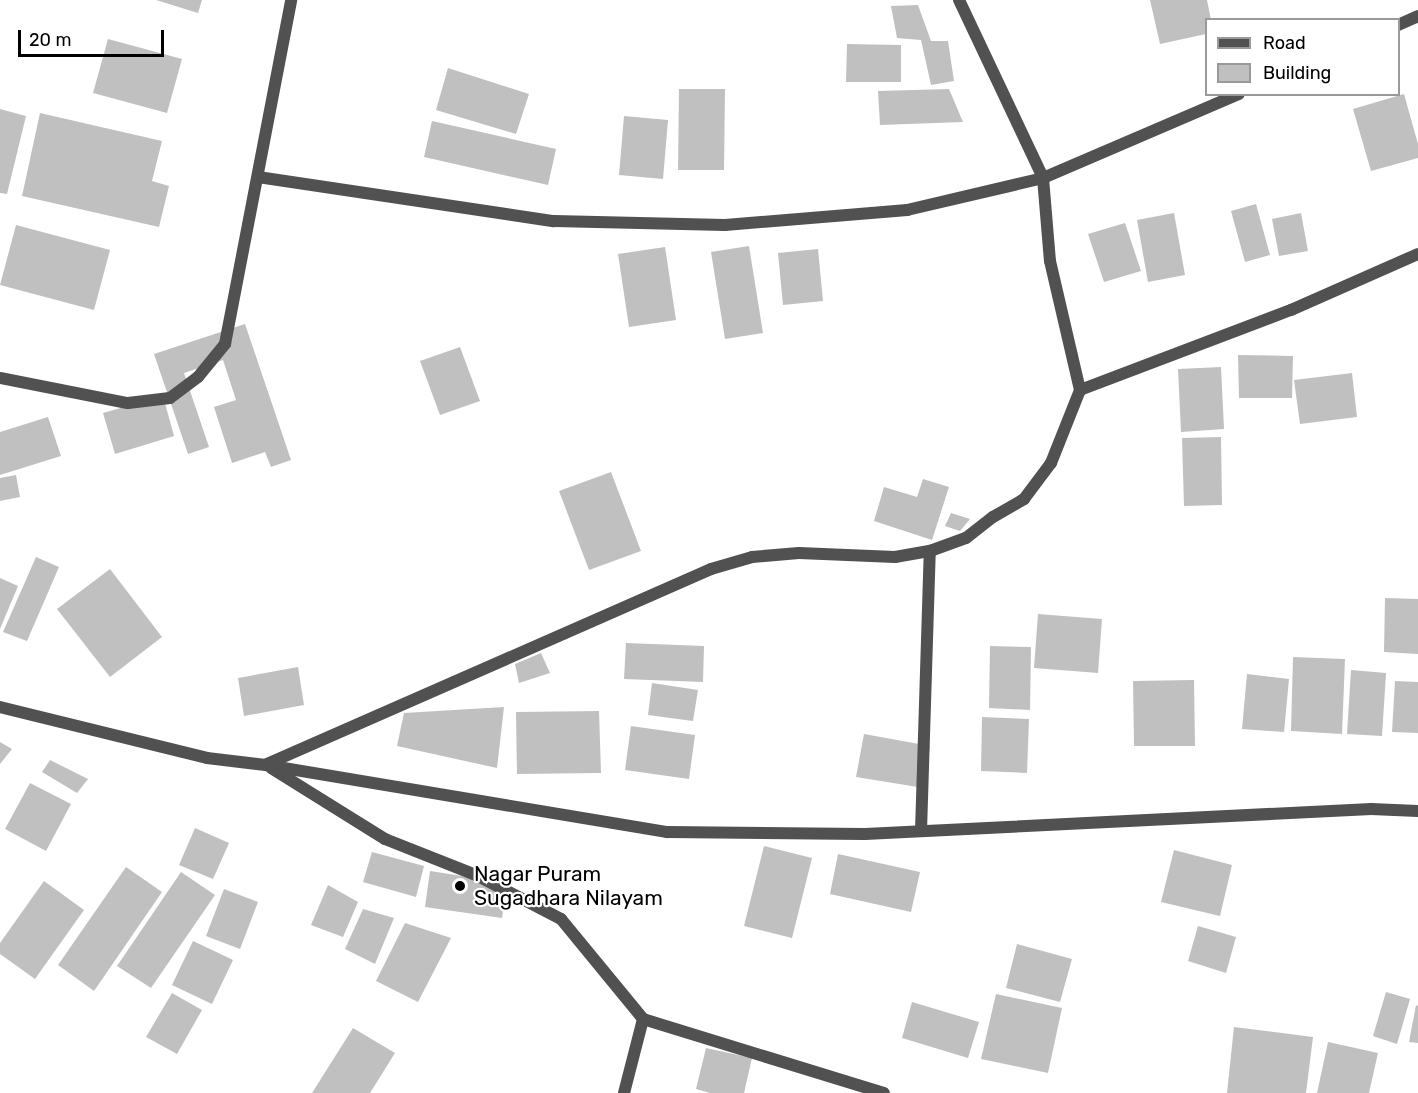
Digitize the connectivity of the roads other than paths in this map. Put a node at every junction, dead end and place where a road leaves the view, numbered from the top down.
1 (291, 0) edge
2 (959, 0) edge
3 (1418, 16) edge
4 (1400, 24) edge
5 (1234, 96) edge
6 (258, 177) junction
7 (1043, 178) junction
8 (1418, 254) edge
9 (0, 378) edge
10 (1080, 390) junction
11 (930, 551) junction
12 (0, 707) edge
13 (266, 765) junction
14 (1418, 812) edge
15 (921, 831) junction
16 (643, 1019) junction
17 (624, 1093) edge
18 (884, 1093) edge

1 - 6 street
2 - 7 street
3 - 4 street
5 - 7 street
6 - 7 street
6 - 9 street
7 - 10 street
8 - 10 street
10 - 11 street
11 - 13 street
11 - 15 street
12 - 13 street
13 - 15 street
13 - 16 street
14 - 15 street
16 - 17 street
16 - 18 street

